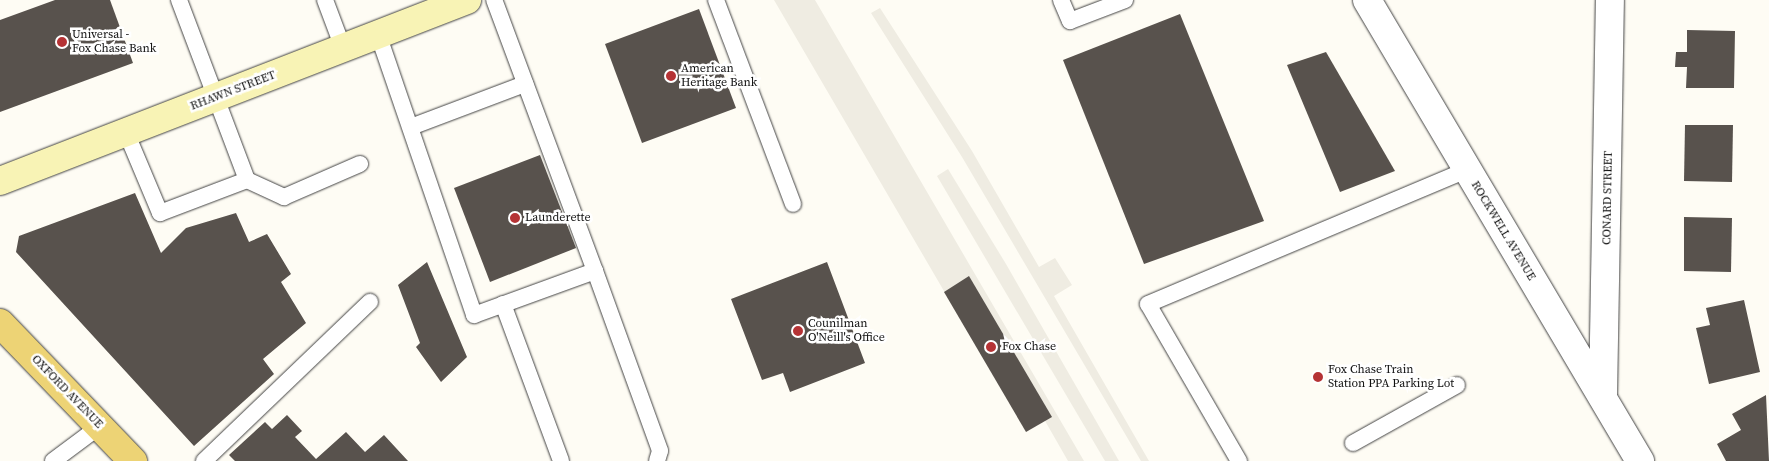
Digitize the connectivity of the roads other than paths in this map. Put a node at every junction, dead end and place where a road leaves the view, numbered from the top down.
1 (178, 0) edge
2 (325, 0) edge
3 (467, 0) edge
4 (494, 0) edge
5 (716, 0) edge
6 (1061, 0) edge
7 (1124, 0) edge
8 (1367, 0) edge
9 (1610, 0) edge
10 (378, 34) junction
11 (343, 48) junction
12 (525, 84) junction
13 (215, 98) junction
14 (411, 127) junction
15 (126, 132) junction
16 (360, 164) dead end
17 (1466, 170) junction
18 (247, 180) junction
19 (0, 181) edge
20 (793, 204) dead end
21 (595, 271) junction
22 (370, 302) dead end
23 (503, 304) junction
24 (0, 323) edge
25 (1457, 385) dead end
26 (1603, 396) junction
27 (100, 426) junction
28 (1353, 443) dead end
29 (53, 461) edge
30 (133, 461) edge
31 (204, 461) edge
32 (561, 461) edge
33 (657, 461) edge
34 (1239, 461) edge
35 (1640, 461) edge

1 - 13 lane
2 - 11 lane
3 - 10 main road, RHAWN STREET
4 - 12 lane
5 - 20 lane
6 - 7 lane
8 - 17 street, ROCKWELL AVENUE
9 - 26 street, CONARD STREET
10 - 11 main road, RHAWN STREET
10 - 14 lane
11 - 13 main road, RHAWN STREET
12 - 14 lane
12 - 21 lane
13 - 15 main road, RHAWN STREET
13 - 18 lane
14 - 23 lane
15 - 18 lane
15 - 19 main road, RHAWN STREET
16 - 18 lane
17 - 26 street, ROCKWELL AVENUE
17 - 34 lane
21 - 23 lane
21 - 33 lane
22 - 31 lane
23 - 32 lane
24 - 27 main road, OXFORD AVENUE
25 - 28 lane
26 - 35 street, ROCKWELL AVENUE
27 - 29 lane
27 - 30 main road, OXFORD AVENUE

